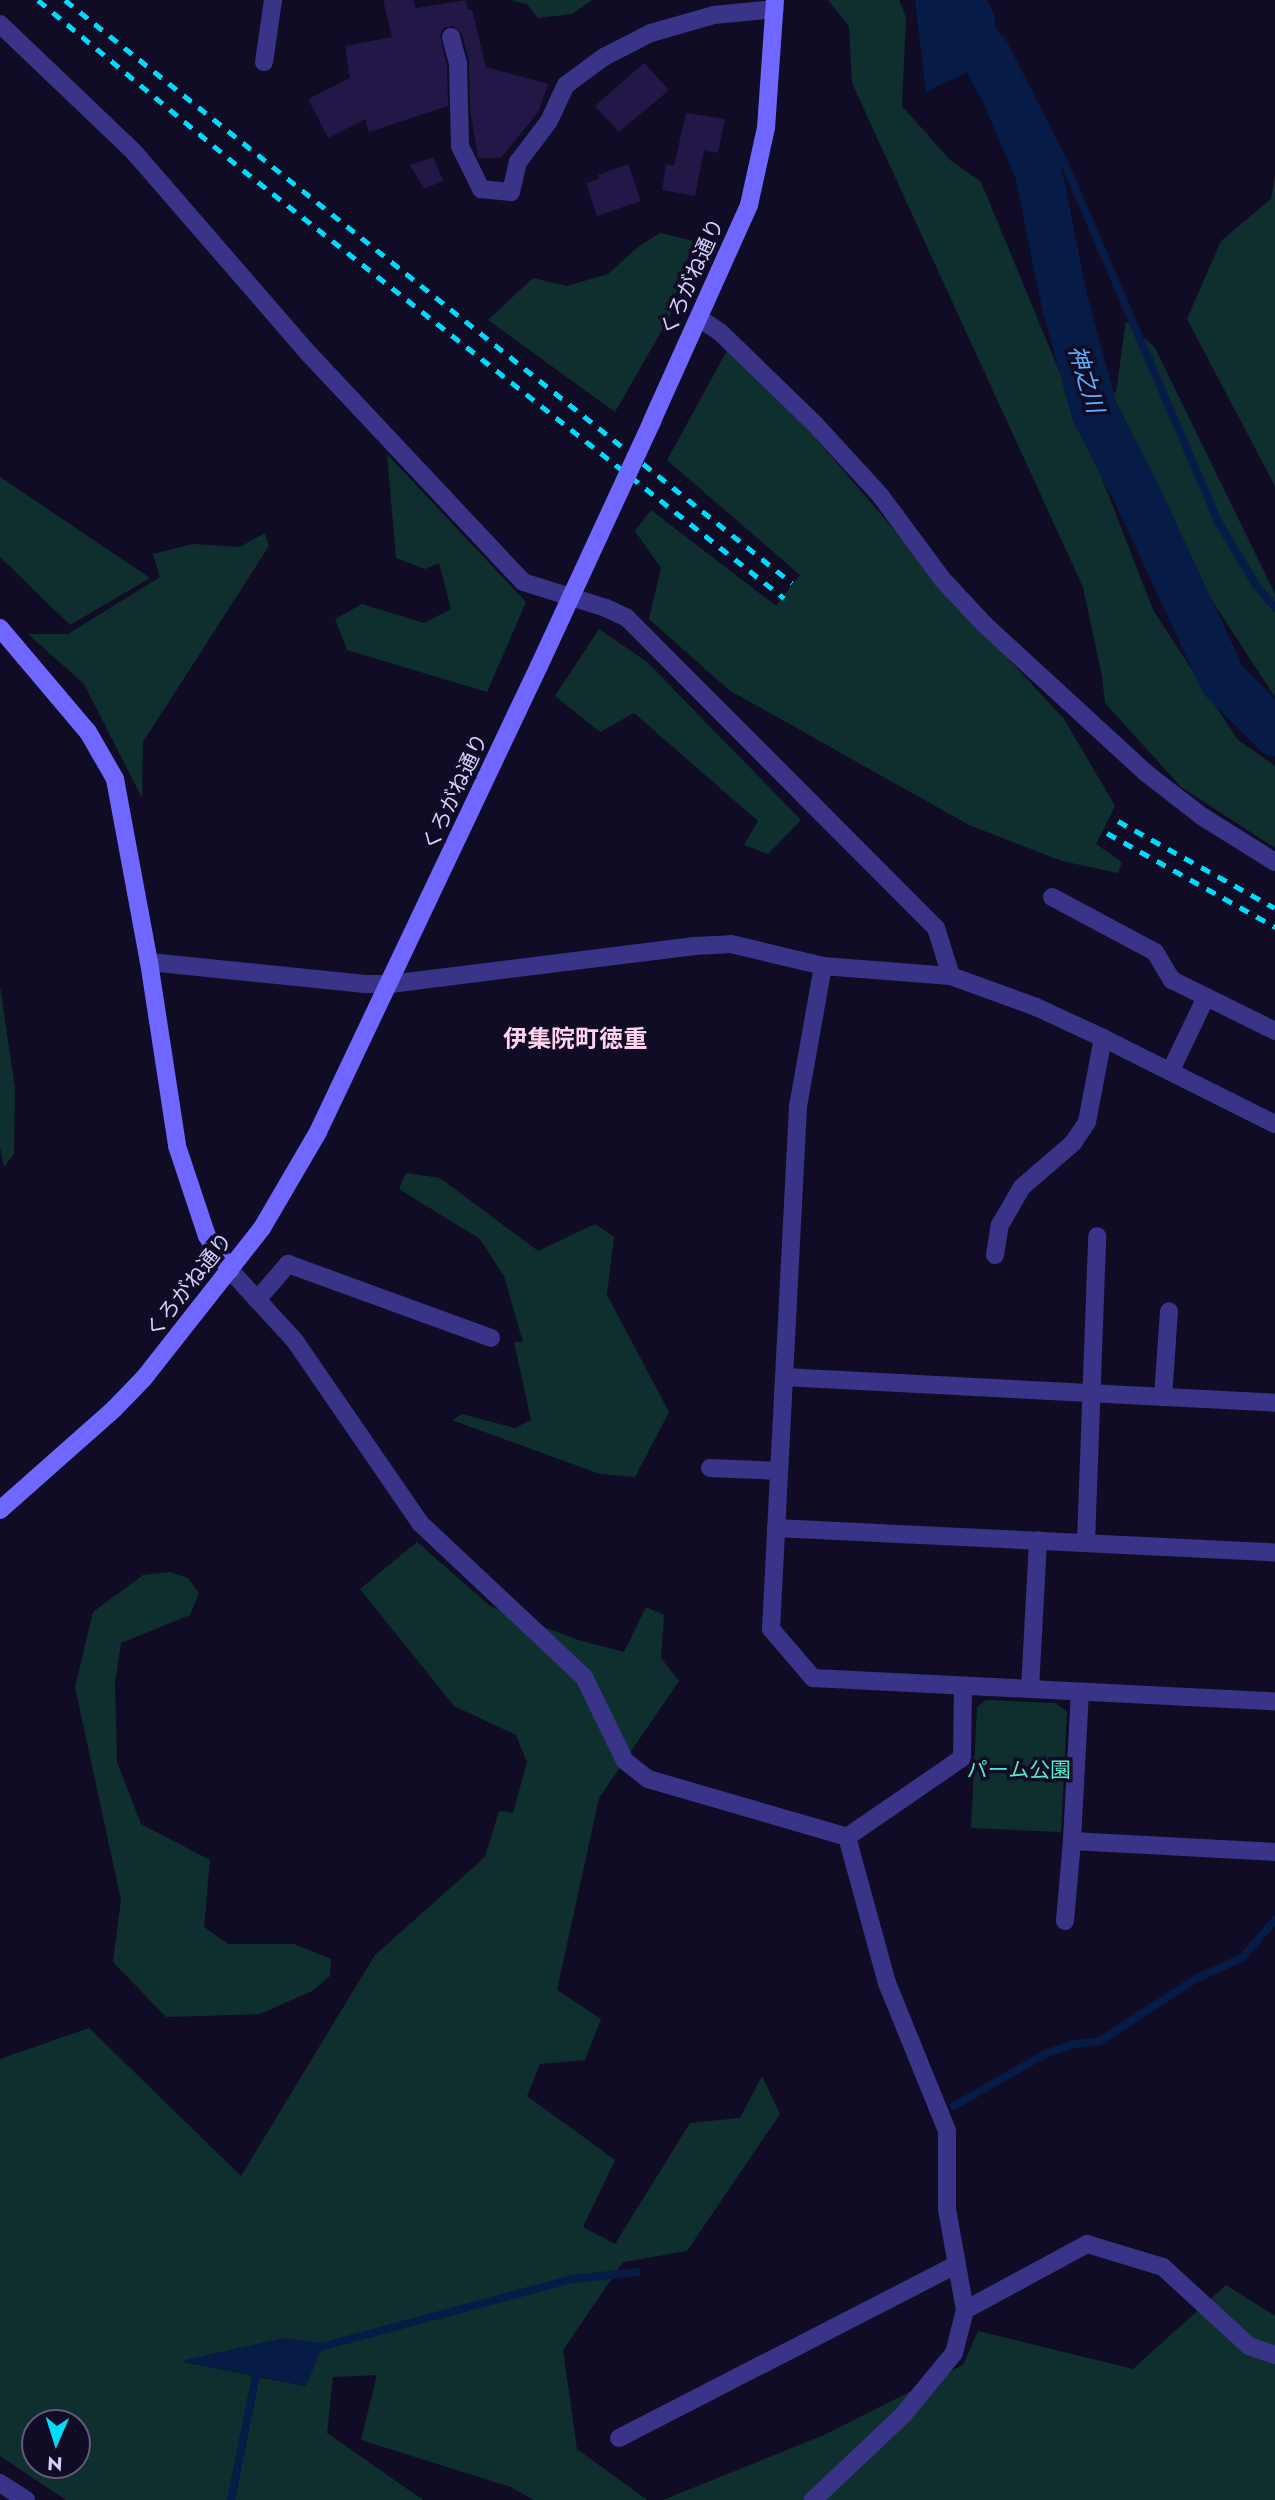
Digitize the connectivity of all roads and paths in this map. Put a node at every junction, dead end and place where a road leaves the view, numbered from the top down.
1 (273, 0) edge
2 (775, 5) edge
3 (0, 24) edge
4 (451, 37) dead end
5 (264, 62) dead end
6 (699, 318) junction
7 (0, 628) edge
8 (1275, 862) edge
9 (1052, 897) dead end
10 (149, 962) junction
11 (823, 966) junction
12 (951, 976) junction
13 (390, 984) junction
14 (1206, 997) junction
15 (1275, 1031) edge
16 (1102, 1038) junction
17 (1171, 1070) junction
18 (1275, 1124) edge
19 (1097, 1236) dead end
20 (995, 1255) dead end
21 (230, 1270) junction
22 (257, 1300) junction
23 (1169, 1311) dead end
24 (491, 1338) dead end
25 (784, 1377) junction
26 (1090, 1393) junction
27 (1163, 1397) junction
28 (1275, 1403) edge
29 (710, 1468) dead end
30 (779, 1471) junction
31 (0, 1510) edge
32 (776, 1528) junction
33 (1038, 1540) junction
34 (1086, 1542) junction
35 (1275, 1552) edge
36 (963, 1686) junction
37 (1030, 1689) junction
38 (1080, 1692) junction
39 (1275, 1701) edge
40 (847, 1837) junction
41 (1072, 1841) junction
42 (1275, 1852) edge
43 (1065, 1921) dead end
44 (957, 2264) junction
45 (965, 2309) junction
46 (1275, 2354) edge
47 (619, 2438) dead end
48 (0, 2483) edge
49 (26, 2500) edge
50 (813, 2500) edge

1 - 5 street
2 - 4 street
2 - 6 street, くろがね通り
3 - 12 street
6 - 8 street
6 - 13 street, くろがね通り, bridge
7 - 10 street
9 - 14 street
10 - 13 street
10 - 21 street
11 - 12 street
11 - 13 street
11 - 25 street
12 - 16 street
13 - 21 street, くろがね通り
14 - 15 street
14 - 17 street
16 - 17 street
16 - 20 street
17 - 18 street
19 - 26 street
21 - 22 street
21 - 31 street, くろがね通り
22 - 24 street
22 - 40 street
23 - 27 street
25 - 26 street
25 - 30 street
26 - 27 street
26 - 34 street
27 - 28 street
29 - 30 street
30 - 32 street
32 - 33 street
32 - 36 street
33 - 34 street
33 - 37 street
34 - 35 street
36 - 37 street
36 - 40 street
37 - 38 street
38 - 39 street
38 - 41 street
40 - 44 street
41 - 42 street
41 - 43 street
44 - 45 street
44 - 47 street
45 - 46 street
45 - 50 street
48 - 49 street

